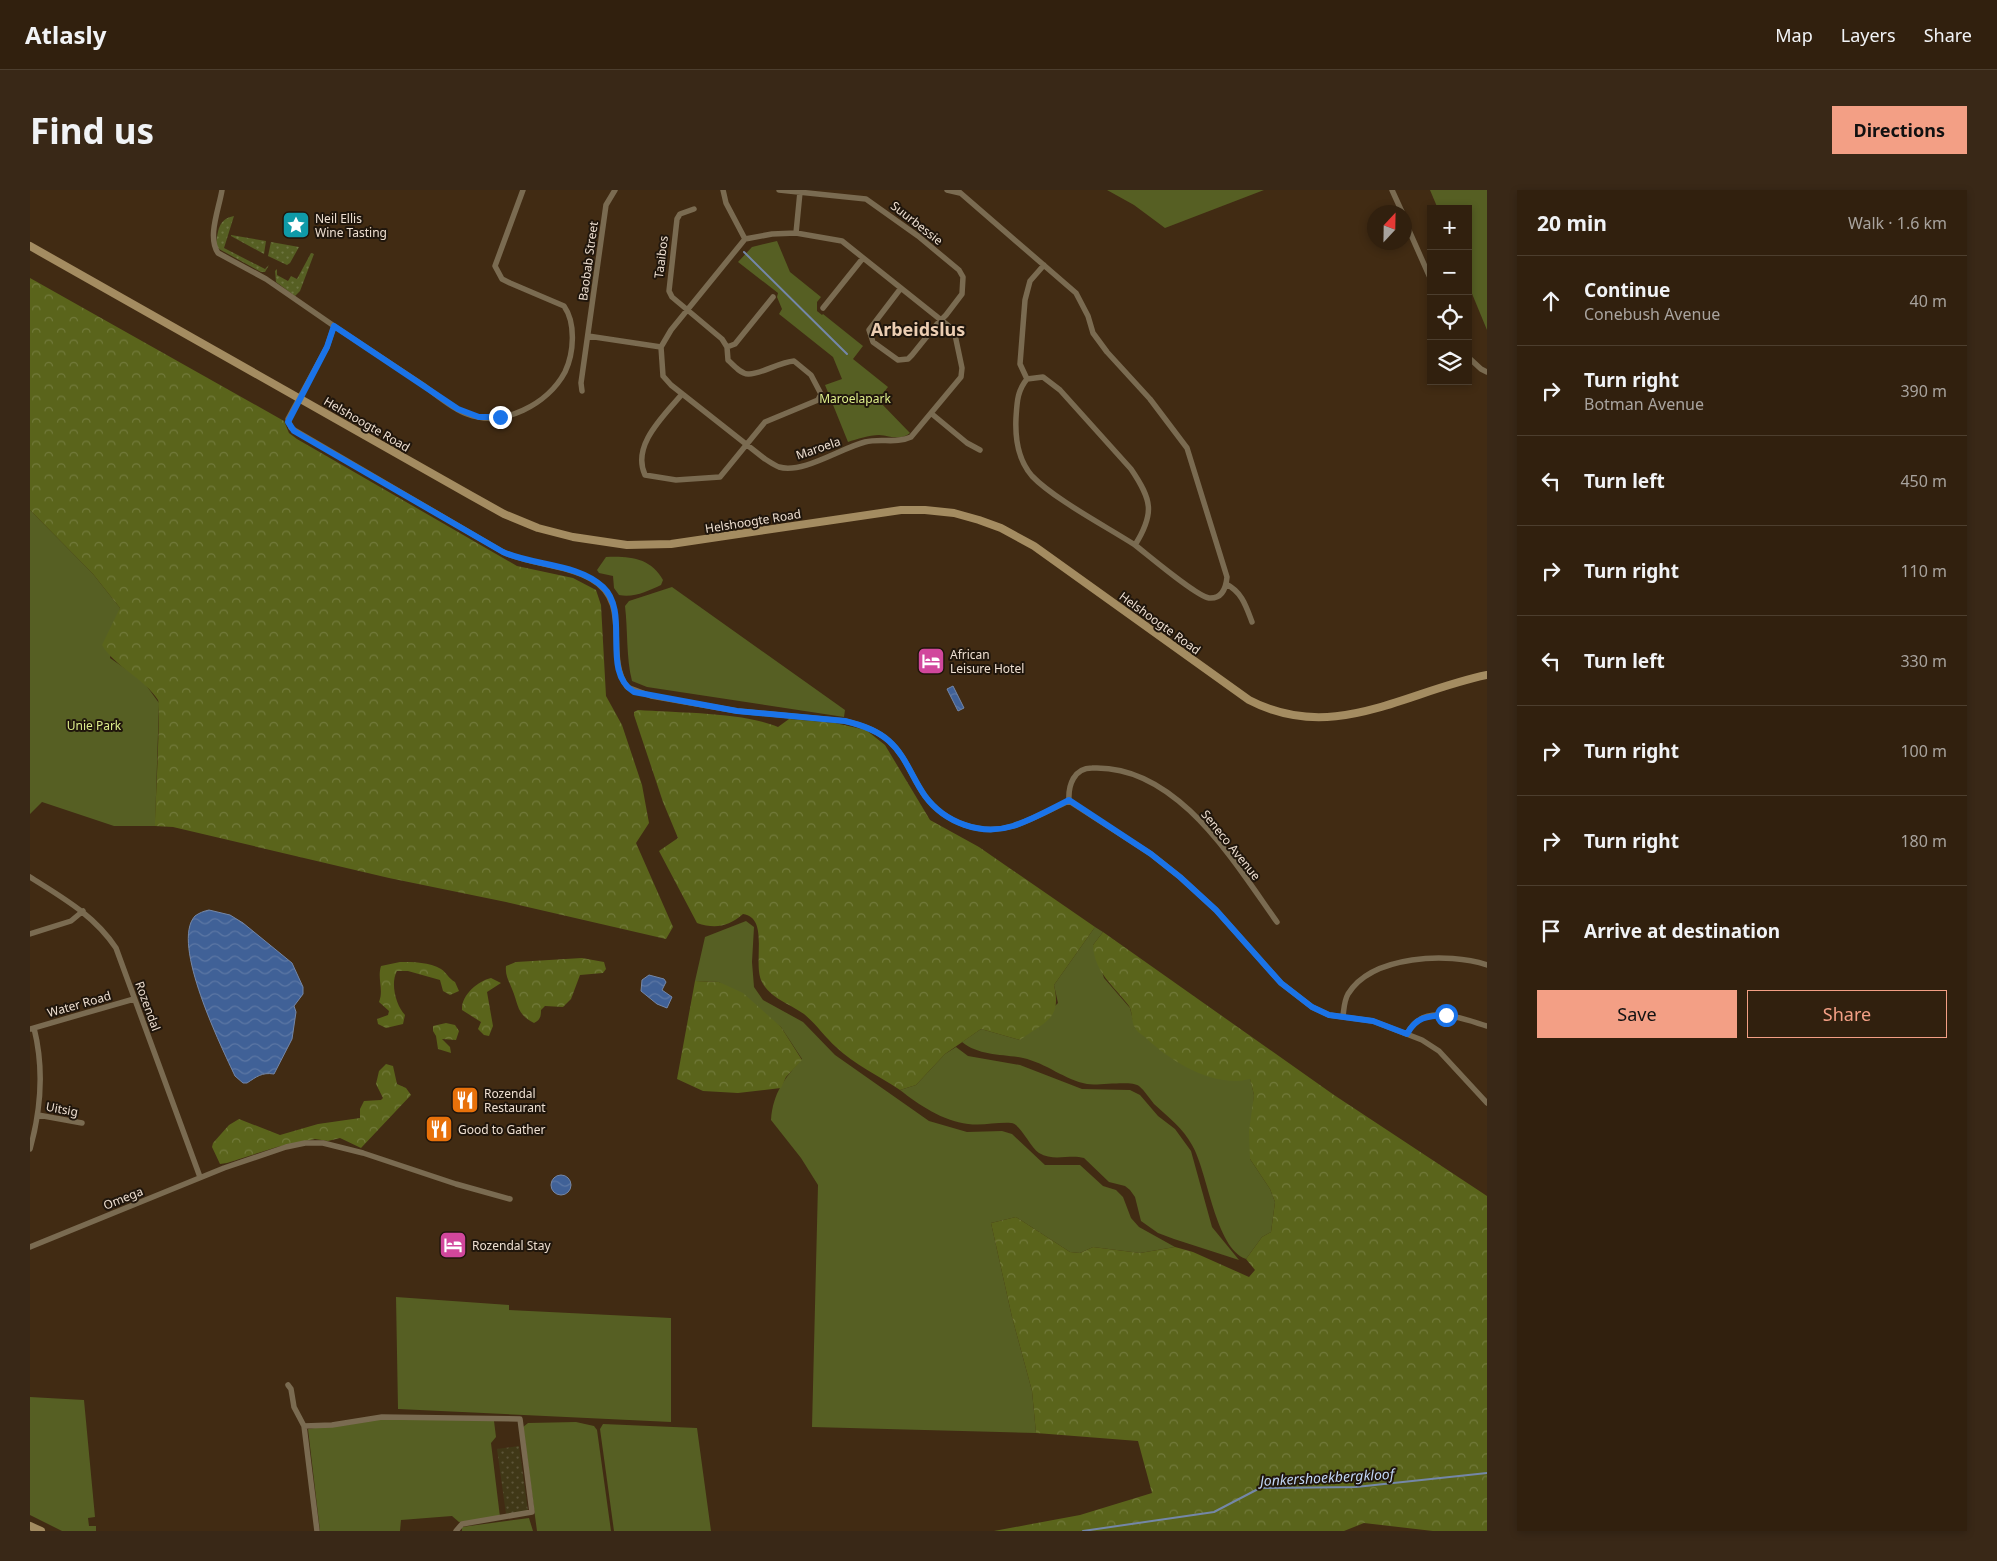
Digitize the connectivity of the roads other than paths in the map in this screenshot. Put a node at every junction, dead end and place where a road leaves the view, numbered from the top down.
1 (222, 190) edge
2 (523, 190) edge
3 (615, 190) edge
4 (723, 190) edge
5 (779, 190) edge
6 (947, 190) edge
7 (1392, 190) edge
8 (800, 192) junction
9 (958, 192) edge
10 (1399, 205) edge
11 (694, 209) dead end
12 (796, 233) junction
13 (1412, 237) edge
14 (745, 239) junction
15 (30, 246) edge
16 (863, 258) junction
17 (1044, 266) junction
18 (1427, 271) edge
19 (901, 288) junction
20 (773, 297) dead end
21 (823, 308) dead end
22 (688, 311) junction
23 (941, 320) junction
24 (334, 326) junction
25 (588, 336) junction
26 (661, 347) junction
27 (726, 347) junction
28 (1472, 361) edge
29 (1487, 372) edge
30 (1027, 378) junction
31 (582, 391) dead end
32 (682, 394) junction
33 (299, 398) junction
34 (932, 414) junction
35 (747, 444) junction
36 (980, 450) dead end
37 (1135, 545) junction
38 (1226, 584) junction
39 (1252, 622) dead end
40 (1487, 675) edge
41 (1069, 800) junction
42 (30, 877) edge
43 (83, 911) junction
44 (1276, 922) dead end
45 (30, 934) edge
46 (1487, 965) edge
47 (134, 998) junction
48 (1343, 1016) junction
49 (1487, 1026) edge
50 (32, 1028) edge
51 (1407, 1034) junction
52 (1487, 1103) edge
53 (38, 1115) junction
54 (82, 1123) dead end
55 (30, 1149) edge
56 (200, 1177) junction
57 (510, 1199) dead end
58 (30, 1247) edge
59 (288, 1386) dead end
60 (304, 1426) junction
61 (30, 1526) edge
62 (40, 1531) edge
63 (317, 1531) edge
64 (456, 1531) edge

1 - 24 street
2 - 24 street
3 - 25 street, Baobab Street
4 - 14 street
5 - 8 street, Suurbessie
6 - 9 street
7 - 10 street
8 - 12 street
8 - 23 street, Suurbessie
9 - 17 street
11 - 22 street, Taaibos
12 - 14 street, Maroela
12 - 16 street, Maroela
13 - 18 street
14 - 22 street
15 - 33 main road, Helshoogte Road
16 - 19 street, Maroela
16 - 21 street
17 - 30 street
17 - 38 street
19 - 23 street, Maroela
19 - 23 street, Suurbessie
20 - 27 street
22 - 26 street
22 - 27 street
23 - 34 street, Maroela
24 - 33 street
25 - 26 street
25 - 31 street, Baobab Street
26 - 32 street, Maroela
27 - 35 street
28 - 29 street
30 - 37 street
30 - 37 street
32 - 35 street, Maroela
32 - 35 street
33 - 40 main road, Helshoogte Road
33 - 41 street
34 - 35 street, Maroela
34 - 36 street
37 - 38 street
38 - 39 street
41 - 44 street, Seneco Avenue
41 - 48 street
42 - 43 street, Rozendal
43 - 45 street
43 - 47 street, Rozendal
46 - 48 street
47 - 50 street, Water Road
47 - 56 street, Rozendal
48 - 51 street
49 - 51 street
50 - 53 street, Uitsig
51 - 52 street
53 - 54 street, Uitsig
53 - 55 street, Uitsig
56 - 57 street, Omega
56 - 58 street, Omega
59 - 60 street
60 - 63 street
60 - 64 street
61 - 62 main road

